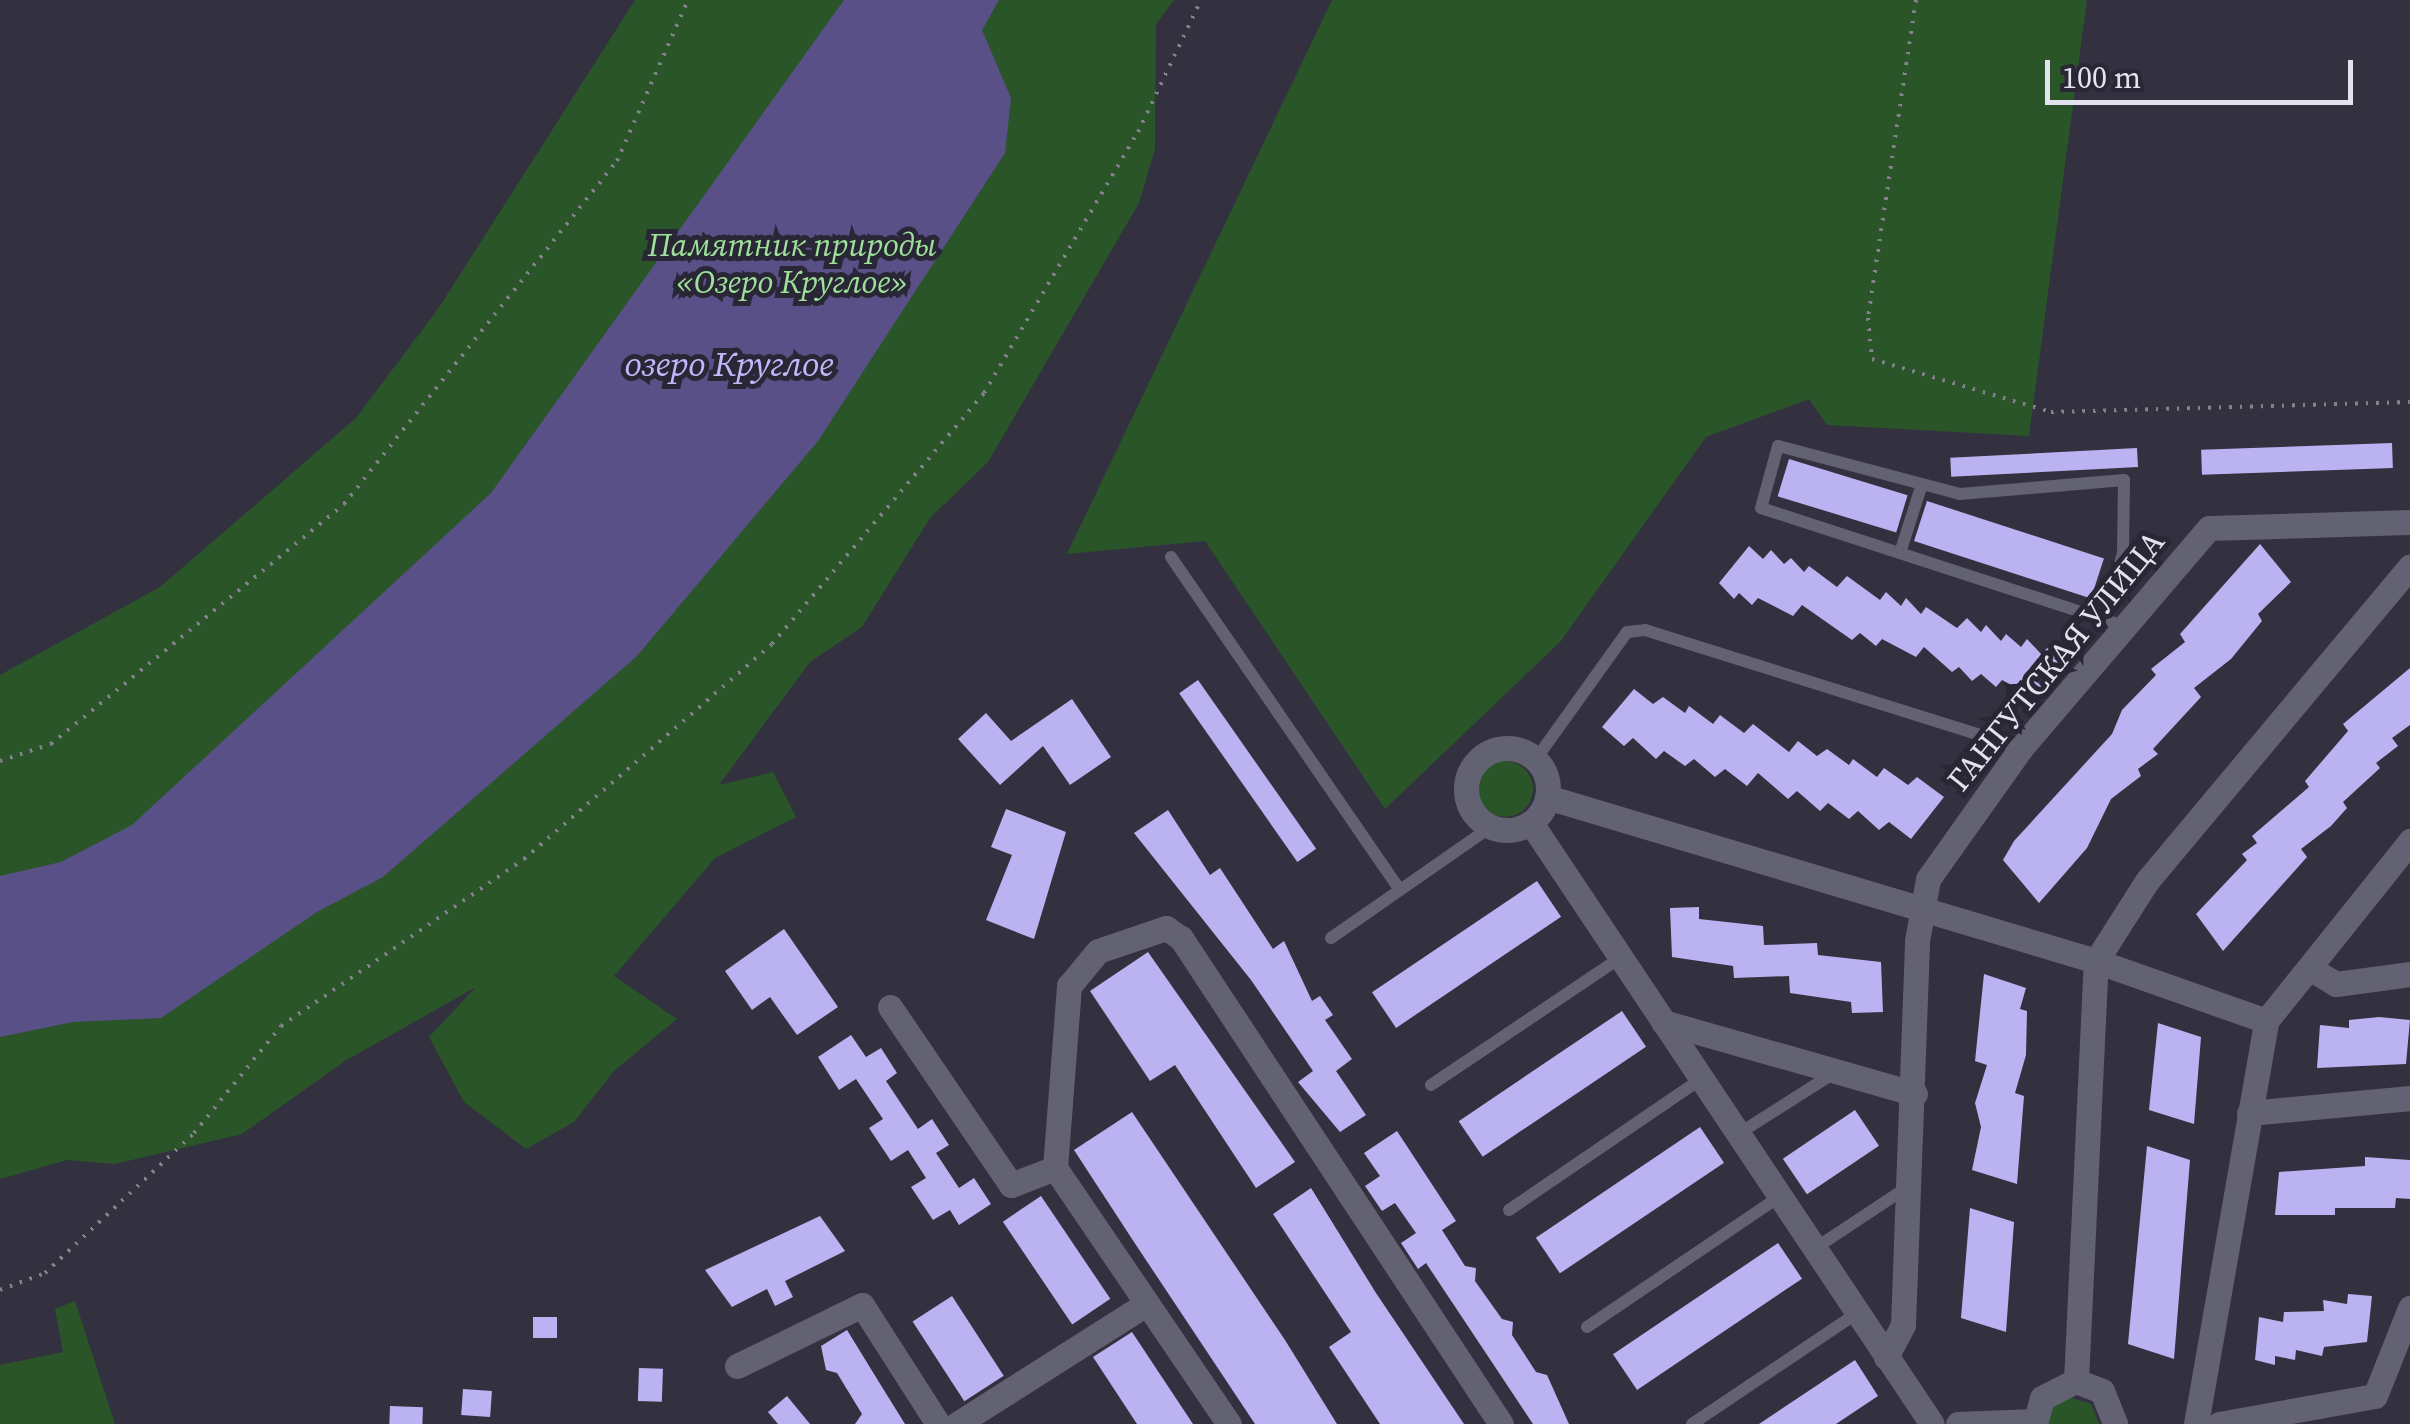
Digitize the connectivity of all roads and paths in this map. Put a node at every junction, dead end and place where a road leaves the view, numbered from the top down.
1 (688, 0) edge
2 (1201, 0) edge
3 (1916, 0) edge
4 (2410, 402) edge
5 (1922, 484) junction
6 (2410, 522) edge
7 (1900, 553) junction
8 (1171, 557) dead end
9 (2410, 567) edge
10 (2113, 622) junction
11 (2021, 748) junction
12 (1536, 760) junction
13 (0, 762) edge
14 (1547, 797) junction
15 (1531, 822) junction
16 (1492, 826) junction
17 (2410, 841) edge
18 (1400, 890) junction
19 (1920, 909) junction
20 (1331, 938) dead end
21 (1620, 958) junction
22 (2096, 961) junction
23 (2311, 969) junction
24 (2410, 974) edge
25 (890, 1007) dead end
26 (1662, 1022) junction
27 (2266, 1022) junction
28 (1836, 1072) junction
29 (1701, 1079) junction
30 (1431, 1086) dead end
31 (1915, 1094) junction
32 (2410, 1098) edge
33 (2249, 1113) junction
34 (1738, 1134) junction
35 (1055, 1168) junction
36 (1906, 1188) junction
37 (1779, 1197) junction
38 (1508, 1210) dead end
39 (1814, 1249) junction
40 (0, 1290) edge
41 (1146, 1304) junction
42 (2410, 1308) edge
43 (1857, 1313) junction
44 (1587, 1327) dead end
45 (1886, 1357) junction
46 (737, 1366) dead end
47 (2076, 1381) junction
48 (2034, 1423) edge
49 (938, 1424) edge
50 (957, 1424) edge
51 (1228, 1424) edge
52 (1501, 1424) edge
53 (1692, 1424) edge
54 (1932, 1424) edge
55 (1958, 1424) edge
56 (2122, 1424) edge
57 (2196, 1424) edge
58 (2220, 1424) edge

1 - 13 path
2 - 40 path
3 - 4 path
5 - 7 lane
5 - 7 lane
5 - 10 lane
6 - 10 street, ГАНГУТСКАЯ УЛИЦА
7 - 10 lane
8 - 18 lane
9 - 22 street
10 - 11 street, ГАНГУТСКАЯ УЛИЦА
11 - 12 lane
11 - 19 street, ГАНГУТСКАЯ УЛИЦА
12 - 14 street
12 - 16 street
14 - 15 street
14 - 19 street
15 - 16 street
15 - 21 street
16 - 18 lane
17 - 23 street
18 - 20 lane
19 - 22 street
19 - 31 street, ГАНГУТСКАЯ УЛИЦА
21 - 26 street
21 - 30 lane
22 - 27 street
22 - 47 street
23 - 24 street
23 - 27 street
25 - 35 street
26 - 28 street
26 - 29 street
27 - 33 street
28 - 31 street
28 - 34 lane
29 - 34 street
29 - 38 lane
31 - 36 street, ГАНГУТСКАЯ УЛИЦА
32 - 33 street
33 - 57 street
34 - 37 street
35 - 41 street
35 - 52 street
36 - 39 lane
36 - 45 street, ГАНГУТСКАЯ УЛИЦА
37 - 39 street
37 - 44 lane
39 - 43 street
41 - 50 street
41 - 51 street
42 - 58 street
43 - 45 street
43 - 53 lane
45 - 54 street
46 - 49 street
47 - 48 street
47 - 56 street
48 - 55 street

